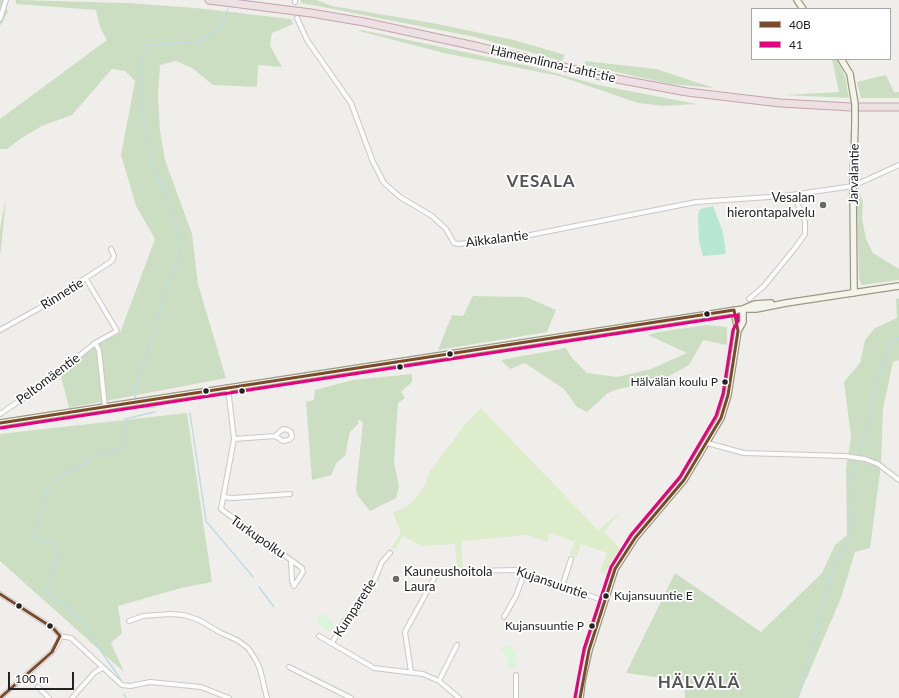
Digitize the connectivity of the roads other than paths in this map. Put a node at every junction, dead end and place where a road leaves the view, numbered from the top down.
1 (6, 0) edge
2 (209, 0) edge
3 (297, 18) dead end
4 (0, 19) edge
5 (842, 60) edge
6 (899, 106) edge
7 (899, 165) edge
8 (853, 186) junction
9 (794, 195) junction
10 (111, 249) dead end
11 (86, 279) junction
12 (899, 286) edge
13 (854, 293) junction
14 (749, 299) dead end
15 (743, 309) junction
16 (734, 310) junction
17 (0, 330) edge
18 (738, 331) junction
19 (95, 343) junction
20 (228, 388) junction
21 (105, 407) junction
22 (0, 414) edge
23 (0, 423) edge
24 (275, 436) dead end
25 (234, 439) junction
26 (707, 443) junction
27 (899, 480) edge
28 (290, 494) dead end
29 (223, 497) junction
30 (390, 553) dead end
31 (572, 559) dead end
32 (291, 560) junction
33 (475, 572) dead end
34 (524, 574) junction
35 (436, 575) dead end
36 (562, 587) junction
37 (0, 594) edge
38 (605, 601) junction
39 (504, 617) dead end
40 (129, 621) dead end
41 (60, 636) junction
42 (319, 636) dead end
43 (332, 643) junction
44 (457, 645) dead end
45 (289, 667) dead end
46 (102, 668) junction
47 (411, 672) junction
48 (516, 675) dead end
49 (439, 681) junction
50 (38, 687) dead end
51 (0, 698) edge
52 (49, 698) edge
53 (72, 698) edge
54 (229, 698) edge
55 (266, 698) edge
56 (351, 698) edge
57 (459, 698) edge
58 (516, 698) edge
59 (580, 698) edge

1 - 4 street
2 - 6 highway, Hämeenlinna-Lahti-tie
3 - 9 street, Aikkalantie
5 - 8 street, Jarvalantie, bridge
7 - 8 street, Aikkalantie
8 - 9 street, Aikkalantie
8 - 13 street, Jarvalantie
9 - 14 street
10 - 11 street, Rinnetie
11 - 17 street, Rinnetie
11 - 19 street, Peltomäentie
12 - 13 street
13 - 15 street
15 - 16 street
15 - 18 street
16 - 18 street
16 - 20 street
18 - 26 street
19 - 21 street, Peltomäentie
19 - 22 street, Peltomäentie
20 - 21 street
20 - 25 street
21 - 23 street
24 - 25 street
25 - 29 street
26 - 27 street
26 - 38 street
28 - 29 street
29 - 32 street, Turkupolku
30 - 43 street, Kumparetie
31 - 36 street
32 - 32 street, Turkupolku
33 - 34 street, Kujansuuntie
34 - 36 street, Kujansuuntie
34 - 39 street
35 - 47 street
36 - 38 street, Kujansuuntie
37 - 41 street
38 - 59 street
40 - 55 street
41 - 46 street
41 - 51 street
42 - 43 street
43 - 47 street
44 - 49 street
45 - 56 street
46 - 53 street
46 - 54 street
47 - 49 street
48 - 58 street
49 - 57 street
50 - 52 street

